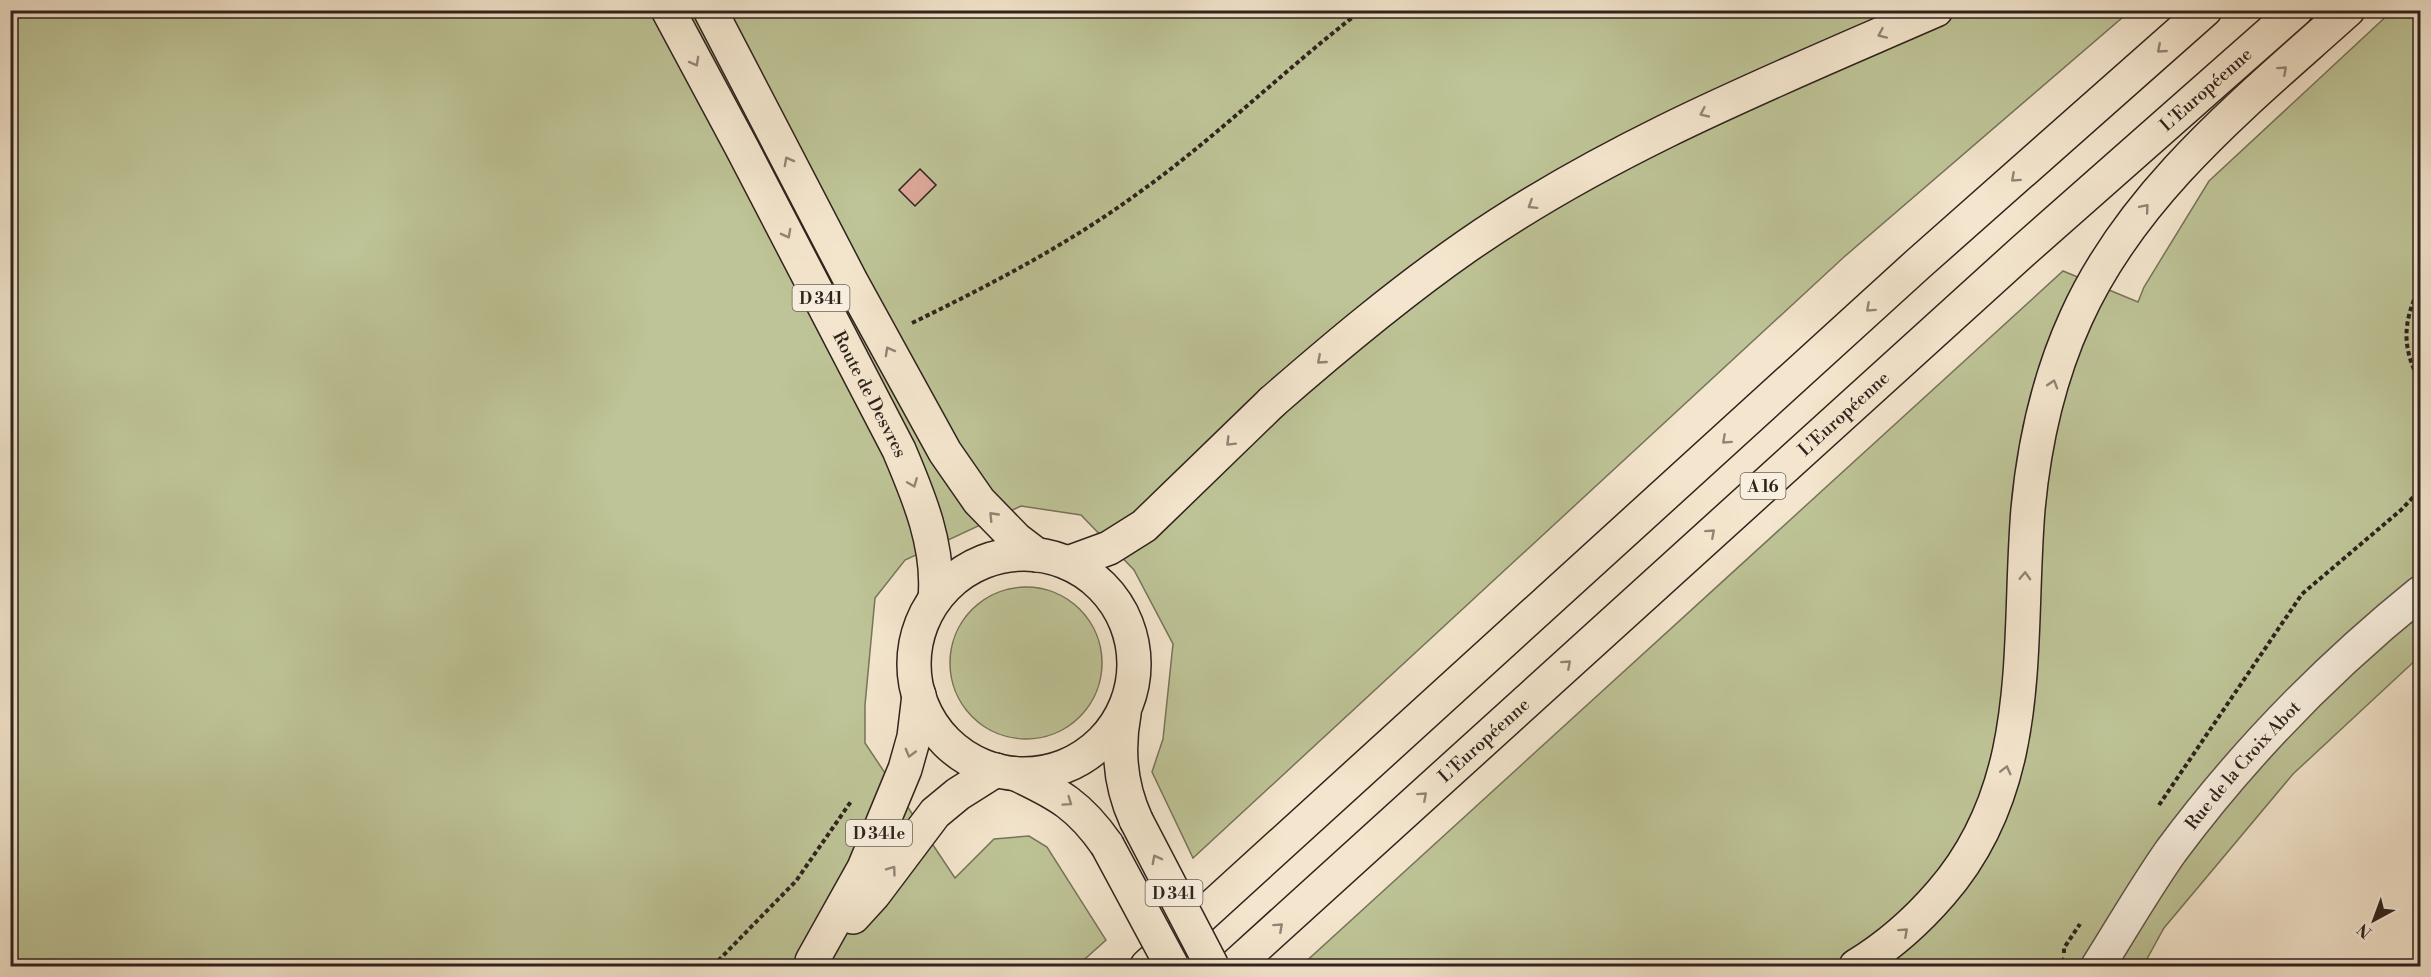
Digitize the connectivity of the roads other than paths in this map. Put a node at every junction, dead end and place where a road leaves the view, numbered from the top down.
1 (668, 10) edge
2 (710, 10) edge
3 (1936, 10) edge
4 (2205, 10) edge
5 (2296, 10) edge
6 (2348, 10) edge
7 (1036, 555) junction
8 (1068, 563) junction
9 (2421, 593) edge
10 (935, 599) junction
11 (919, 695) junction
12 (1125, 709) junction
13 (1006, 772) junction
14 (809, 963) edge
15 (1147, 966) edge
16 (1172, 966) edge
17 (1212, 966) edge
18 (1235, 966) edge
19 (1856, 966) edge
20 (2098, 966) edge

1 -> 10 main road, Route de Desvres / D 341
7 -> 2 main road, Route de Desvres / D 341
3 -> 8 main road
4 -> 15 main road
18 -> 5 main road, L'Européenne / A 16
19 -> 6 main road
7 - 8 main road
7 - 10 main road
8 - 12 main road
9 - 20 street, Rue de la Croix Abot
10 - 11 main road
11 - 13 main road
11 -> 14 main road, D 341e
12 - 13 main road
17 -> 12 main road, D 341, bridge
14 -> 13 main road, D 341e
13 -> 16 main road, D 341, bridge

